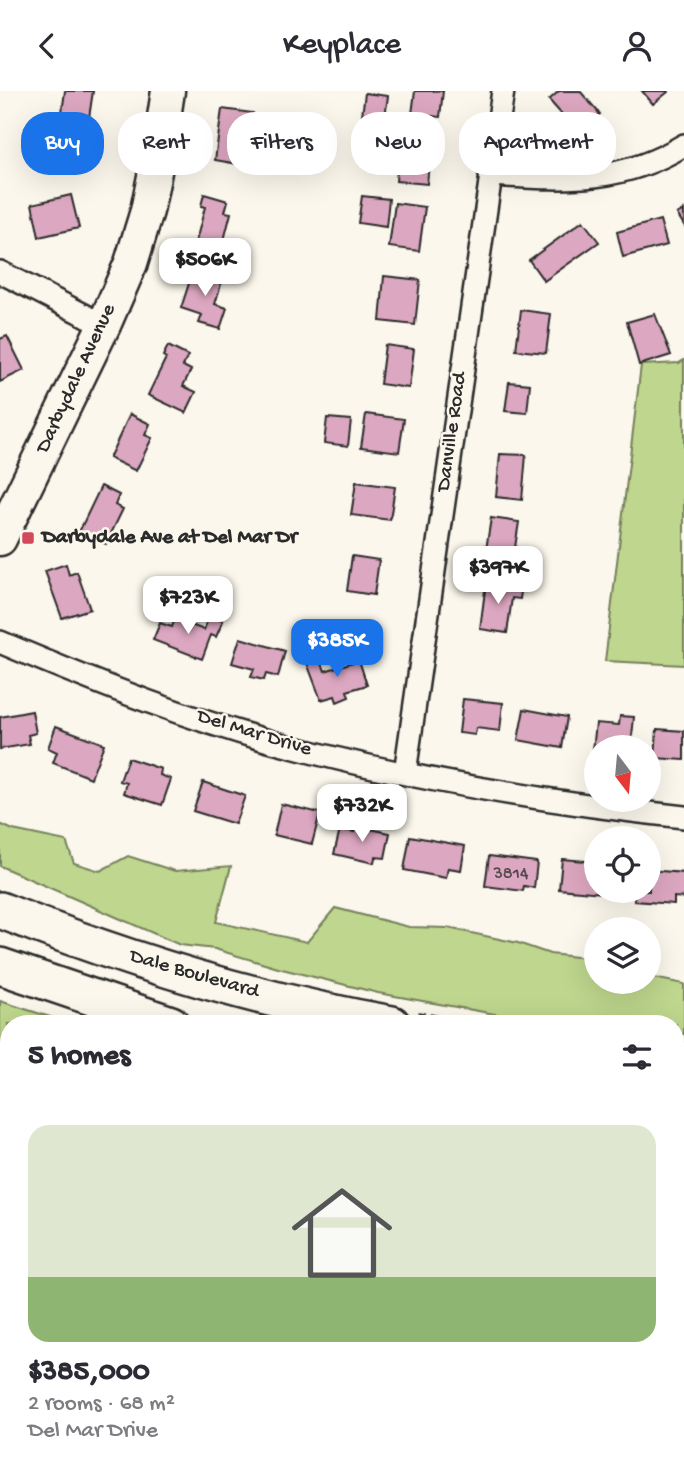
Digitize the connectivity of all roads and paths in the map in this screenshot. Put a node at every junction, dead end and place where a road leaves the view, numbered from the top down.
1 (168, 91) edge
2 (503, 91) edge
3 (500, 112) edge
4 (684, 145) edge
5 (616, 173) edge
6 (490, 175) joint
7 (610, 175) edge
8 (0, 272) edge
9 (104, 325) junction
10 (0, 539) edge
11 (0, 642) edge
12 (404, 773) junction
13 (684, 817) edge
14 (0, 910) edge
15 (0, 966) edge
16 (144, 1015) edge
17 (352, 1015) edge

1 - 9 street, Darbydale Avenue
2 - 3 street, Danville Road
4 - 5 street
6 - 7 street
6 - 12 street, Danville Road
8 - 9 street
9 - 10 street, Darbydale Avenue
11 - 12 street, Del Mar Drive
12 - 13 street, Del Mar Drive
14 - 17 main road, Dale Boulevard
15 - 16 main road

